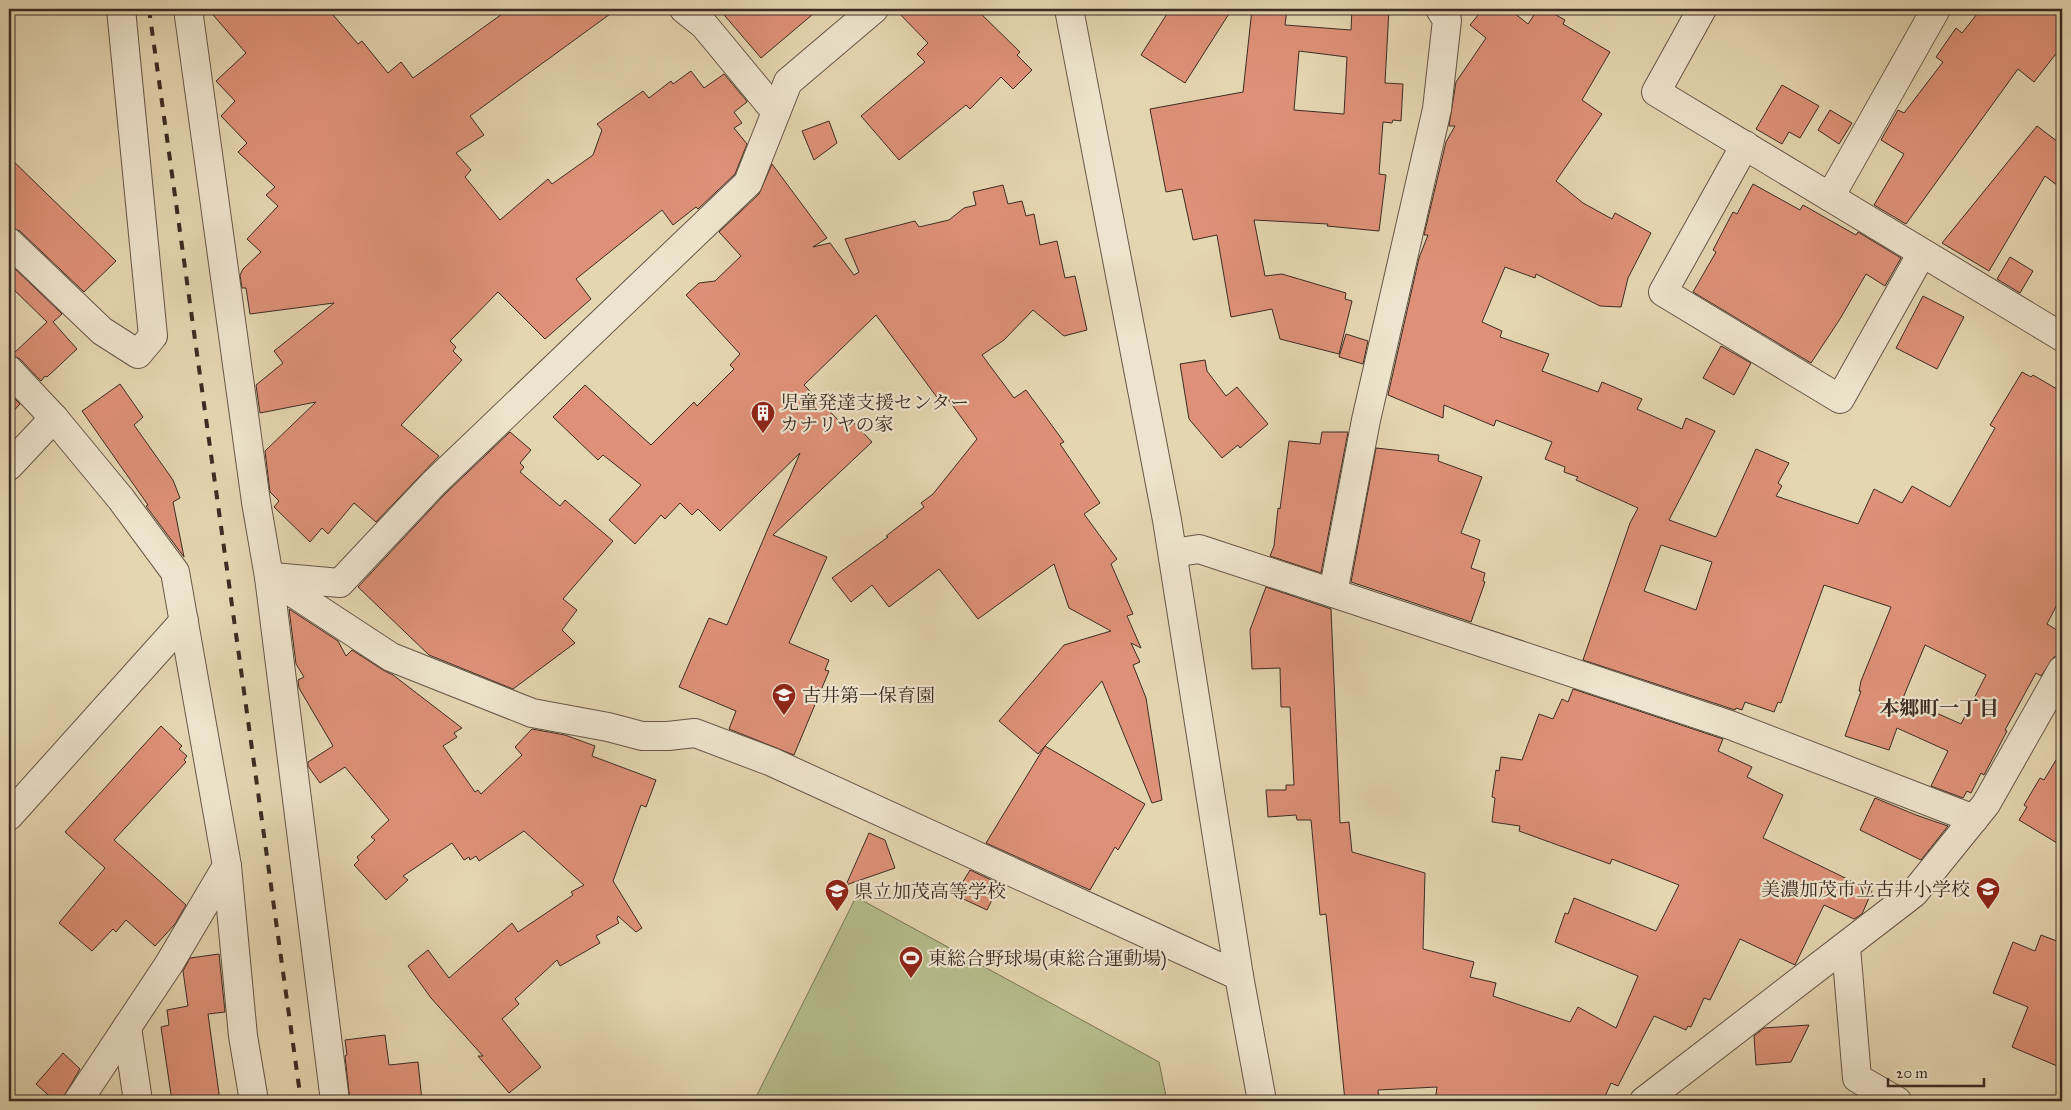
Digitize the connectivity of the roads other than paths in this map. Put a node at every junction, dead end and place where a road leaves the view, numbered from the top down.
1 (121, 9) edge
2 (188, 9) edge
3 (684, 9) edge
4 (874, 9) edge
5 (1069, 9) edge
6 (1440, 9) edge
7 (1702, 9) edge
8 (1936, 9) edge
9 (776, 112) junction
10 (1745, 145) junction
11 (1830, 197) junction
12 (9, 242) edge
13 (1922, 253) junction
14 (2062, 337) edge
15 (9, 370) edge
16 (54, 418) junction
17 (9, 466) edge
18 (1173, 553) junction
19 (270, 577) junction
20 (1333, 593) junction
21 (184, 621) junction
22 (2062, 670) edge
23 (9, 816) edge
24 (1974, 819) junction
25 (227, 866) junction
26 (1846, 947) junction
27 (1239, 976) junction
28 (128, 1027) junction
29 (78, 1101) edge
30 (138, 1101) edge
31 (254, 1101) edge
32 (335, 1101) edge
33 (1262, 1101) edge
34 (1644, 1101) edge
35 (1897, 1101) edge

1 - 12 street
2 - 19 street
3 - 9 street
4 - 9 street
5 - 18 street
6 - 20 street
7 - 10 street
8 - 11 street
9 - 19 street
10 - 11 street
10 - 13 street
11 - 13 street
13 - 14 street
15 - 16 street
16 - 17 street
16 - 21 street
18 - 20 street
18 - 27 street
19 - 27 street
19 - 32 street
20 - 24 street
21 - 23 street
21 - 25 street
22 - 24 street
24 - 26 street
25 - 28 street
25 - 31 street
26 - 34 street
26 - 35 street
27 - 33 street
28 - 29 street
28 - 30 street

